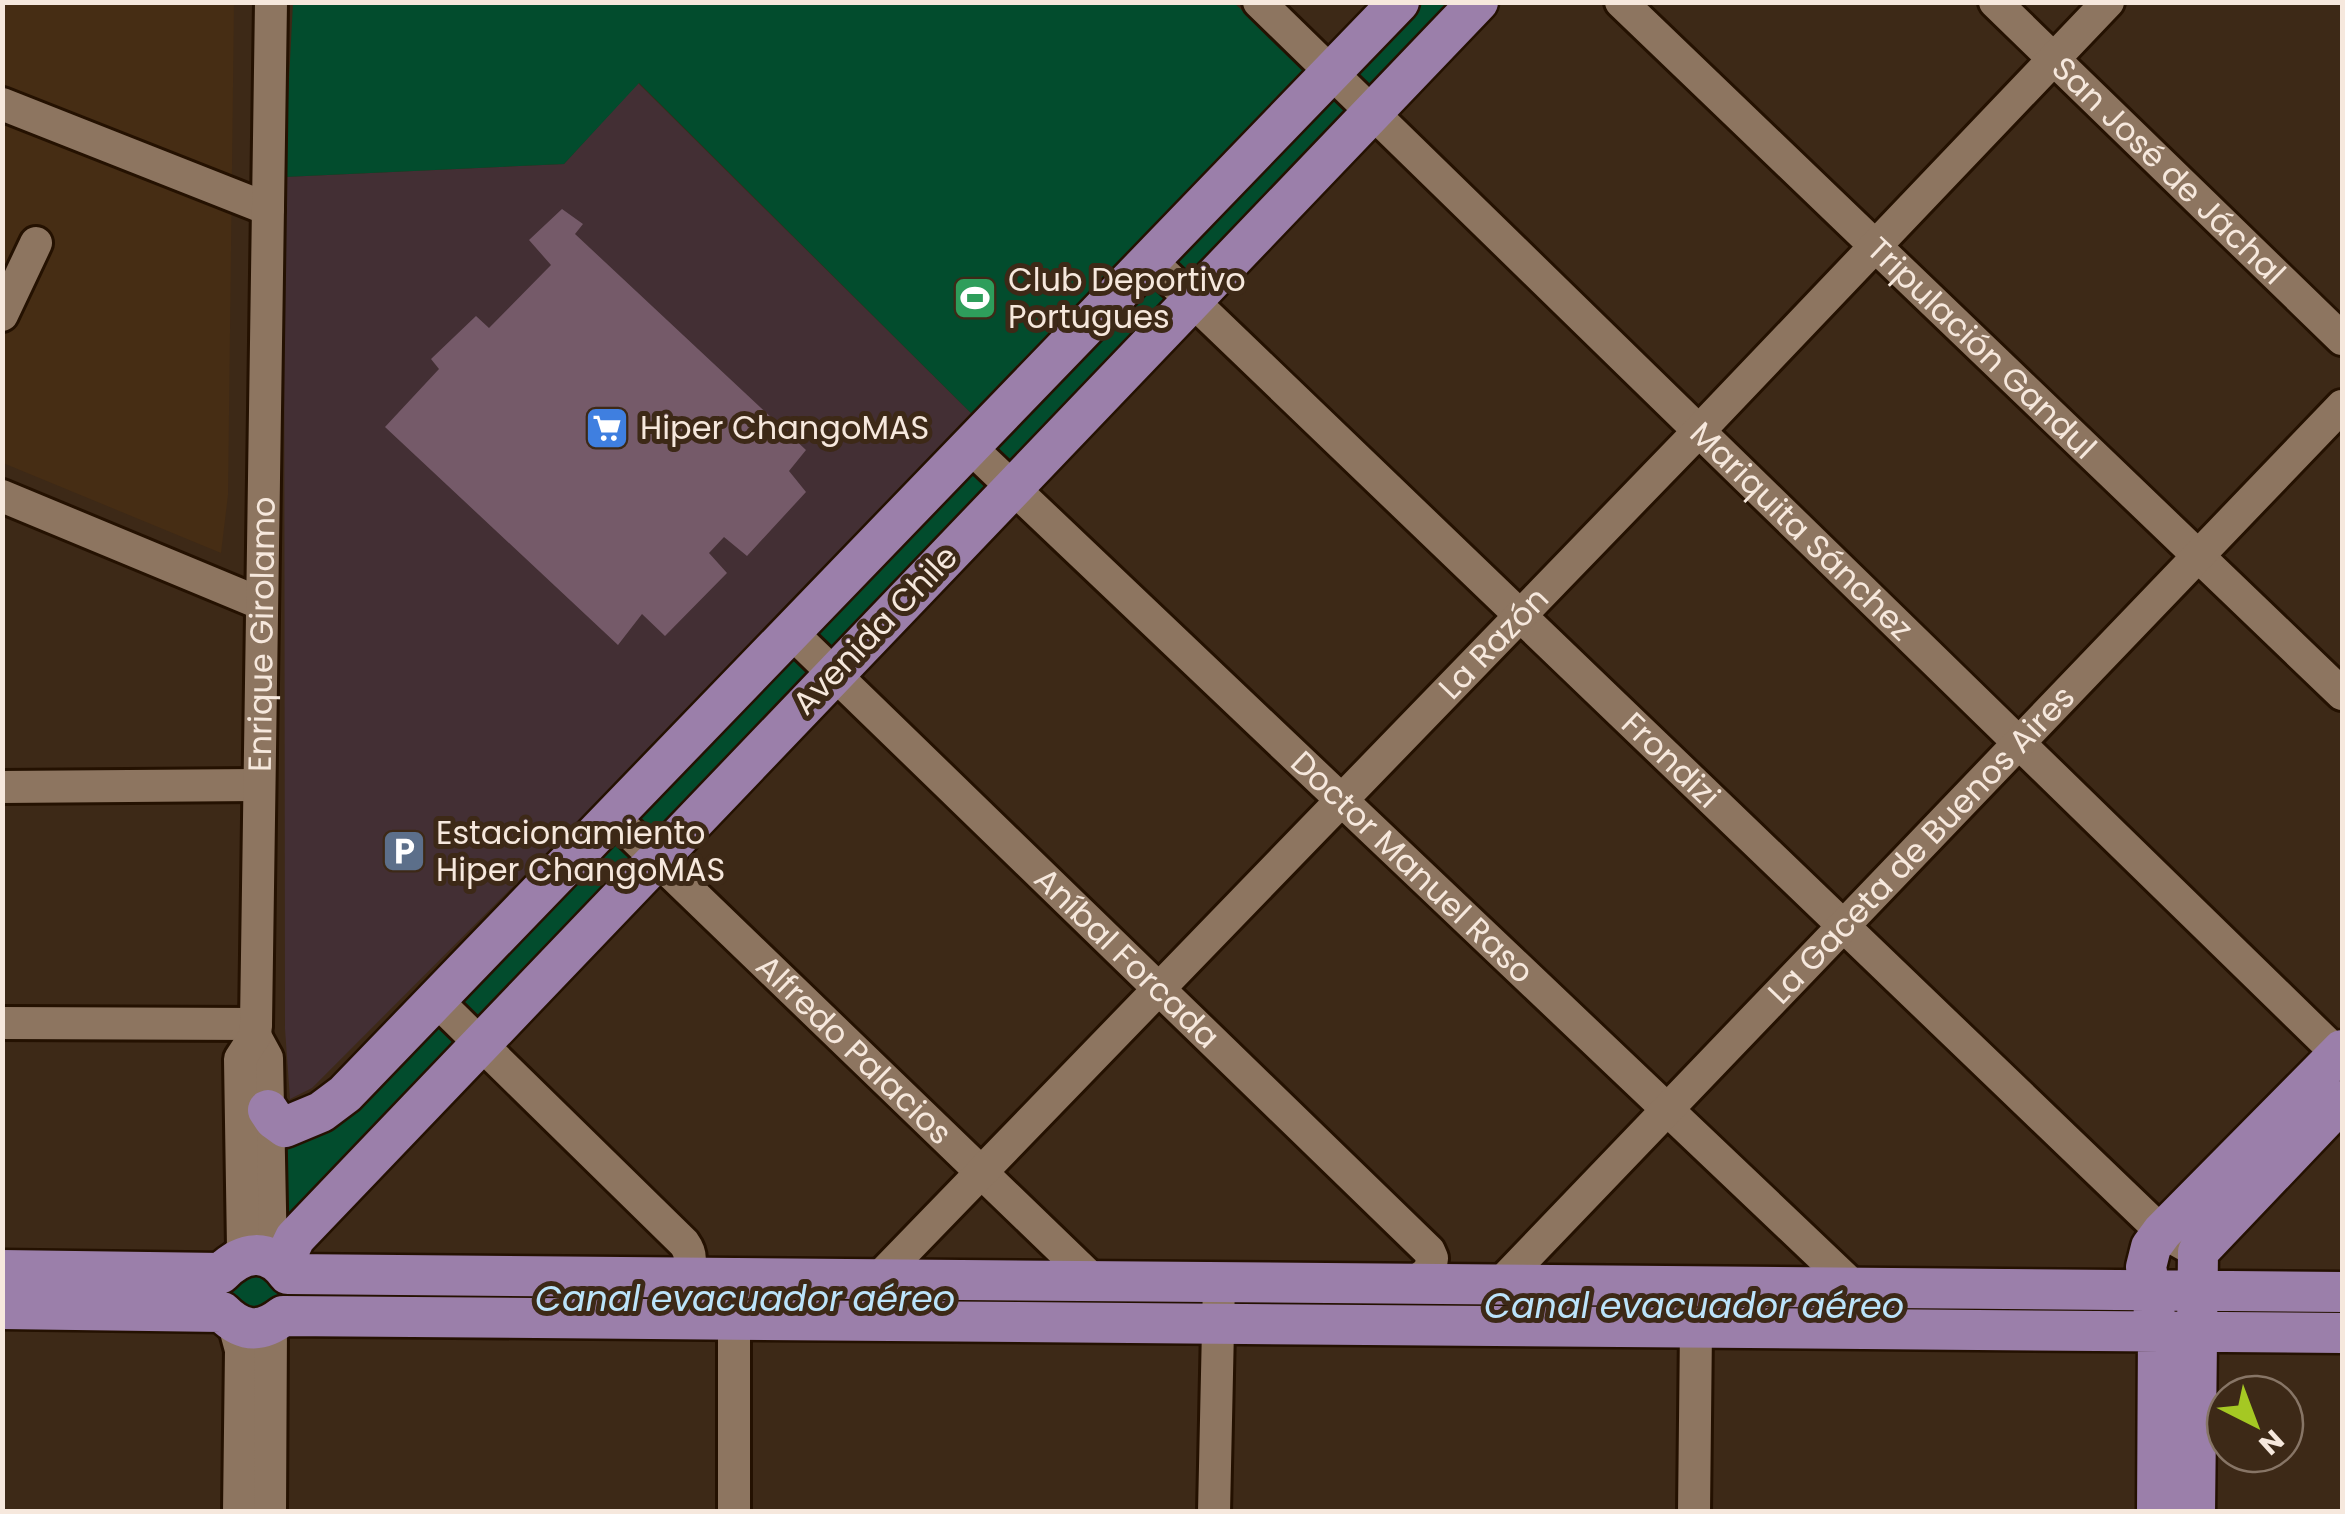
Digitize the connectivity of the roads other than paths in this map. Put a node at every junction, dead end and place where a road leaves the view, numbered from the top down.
1 (271, 2) edge
2 (1259, 2) edge
3 (1399, 2) edge
4 (1478, 2) edge
5 (1621, 2) edge
6 (1995, 2) edge
7 (2108, 2) edge
8 (2054, 60) junction
9 (1331, 74) junction
10 (2, 104) edge
11 (1372, 114) junction
12 (268, 209) junction
13 (36, 243) dead end
14 (1876, 245) junction
15 (1150, 260) junction
16 (1191, 300) junction
17 (2, 315) edge
18 (2342, 339) edge
19 (2342, 406) edge
20 (1698, 432) junction
21 (970, 447) junction
22 (1012, 487) junction
23 (2, 496) edge
24 (2200, 555) junction
25 (262, 604) junction
26 (1519, 616) junction
27 (790, 632) junction
28 (834, 674) junction
29 (2342, 694) edge
30 (2020, 744) junction
31 (260, 785) junction
32 (2, 787) edge
33 (1342, 800) junction
34 (613, 817) junction
35 (656, 858) junction
36 (1844, 925) junction
37 (1160, 989) junction
38 (436, 1000) junction
39 (2, 1023) edge
40 (256, 1030) junction
41 (480, 1042) junction
42 (2341, 1054) edge
43 (2342, 1101) edge
44 (1667, 1109) junction
45 (268, 1110) junction
46 (983, 1170) junction
47 (2162, 1232) junction
48 (2, 1270) edge
49 (2198, 1271) junction
50 (676, 1278) junction
51 (878, 1280) junction
52 (1094, 1281) junction
53 (1219, 1282) junction
54 (1412, 1284) junction
55 (1499, 1284) junction
56 (1854, 1288) junction
57 (256, 1290) junction
58 (2153, 1290) junction
59 (2342, 1292) edge
60 (2, 1309) edge
61 (734, 1320) junction
62 (1218, 1324) junction
63 (1696, 1328) junction
64 (2178, 1332) junction
65 (2342, 1333) edge
66 (239, 1512) edge
67 (270, 1512) edge
68 (734, 1512) edge
69 (1214, 1512) edge
70 (1694, 1512) edge
71 (2158, 1512) edge
72 (2195, 1512) edge

1 - 12 street, Enrique Girolamo
2 - 9 street, Mariquita Sánchez
3 - 9 main road, Avenida Chile
4 - 11 main road, Avenida Chile
5 - 14 street, Tripulación Gandul
6 - 8 street, San José de Jáchal
7 - 8 street, La Razón
8 - 14 street, La Razón
8 - 18 street, San José de Jáchal
9 - 11 street, Mariquita Sánchez
9 - 15 main road, Avenida Chile
10 - 12 street
11 - 16 main road, Avenida Chile
11 - 20 street, Mariquita Sánchez
12 - 25 street, Enrique Girolamo
13 - 17 street
14 - 20 street, La Razón
14 - 24 street, Tripulación Gandul
15 - 16 street, Frondizi
15 - 21 main road, Avenida Chile
16 - 22 main road, Avenida Chile
16 - 26 street, Frondizi
19 - 24 street, La Gaceta de Buenos Aires
20 - 26 street, La Razón
20 - 30 street, Mariquita Sánchez
21 - 22 street, Doctor Manuel Raso
21 - 27 main road, Avenida Chile
22 - 28 main road, Avenida Chile
22 - 33 street, Doctor Manuel Raso
23 - 25 street
24 - 29 street, Tripulación Gandul
24 - 30 street, La Gaceta de Buenos Aires
25 - 31 street, Enrique Girolamo
26 - 33 street, La Razón
26 - 36 street, Frondizi
27 - 28 street, Aníbal Forcada
27 - 34 main road, Avenida Chile
28 - 35 main road, Avenida Chile
28 - 37 street, Aníbal Forcada
30 - 36 street, La Gaceta de Buenos Aires
30 - 42 street, Mariquita Sánchez
31 - 32 street
31 - 40 street, Enrique Girolamo
33 - 37 street, La Razón
33 - 44 street, Doctor Manuel Raso
34 - 35 street, Alfredo Palacios
34 - 38 main road, Avenida Chile
35 - 41 main road, Avenida Chile
35 - 46 street, Alfredo Palacios
36 - 44 street, La Gaceta de Buenos Aires
36 - 47 street, Frondizi
37 - 46 street, La Razón
37 - 54 street, Aníbal Forcada
38 - 41 street
38 - 45 main road, Avenida Chile
39 - 40 street
40 - 45 street
40 - 57 street, Enrique Girolamo
41 - 50 street
41 - 57 main road, Avenida Chile
42 - 47 main road
43 - 49 main road
44 - 55 street, La Gaceta de Buenos Aires
44 - 56 street, Doctor Manuel Raso
45 - 57 street
46 - 51 street, La Razón
46 - 52 street, Alfredo Palacios
47 - 49 street, Frondizi
47 - 58 main road
48 - 57 main road
49 - 58 main road
49 - 59 main road
49 - 64 main road
50 - 51 main road
50 - 57 main road
51 - 52 main road
52 - 53 main road
53 - 54 main road
53 - 62 street
54 - 55 main road
55 - 56 main road
56 - 58 main road
57 - 60 main road
57 - 61 main road
57 - 66 street
57 - 67 street
58 - 64 main road
61 - 62 main road
61 - 68 street
62 - 63 main road
62 - 69 street
63 - 64 main road
63 - 70 street
64 - 65 main road
64 - 71 main road
64 - 72 main road

